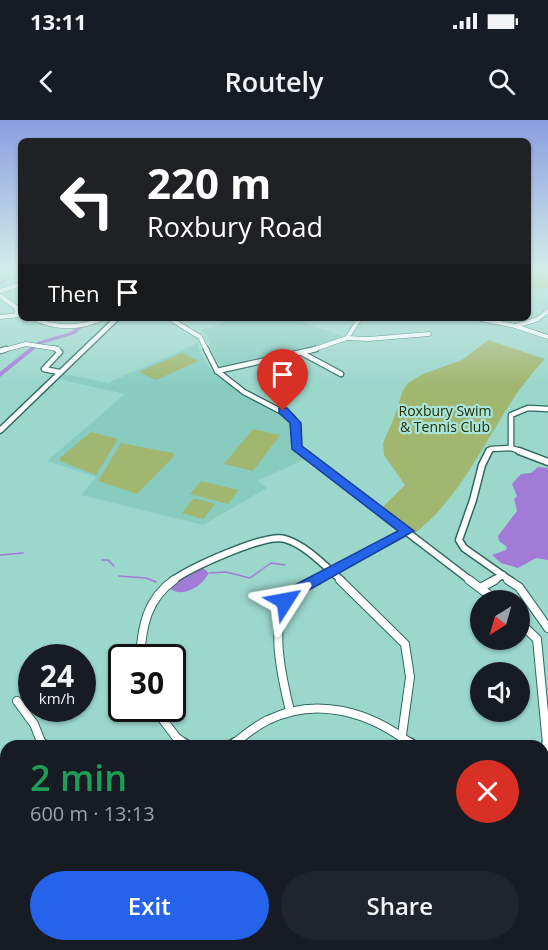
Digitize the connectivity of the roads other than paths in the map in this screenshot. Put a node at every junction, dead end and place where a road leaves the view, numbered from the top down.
1 (548, 311) edge
2 (18, 314) edge
3 (0, 317) edge
4 (38, 321) edge
5 (64, 321) edge
6 (96, 321) edge
7 (114, 321) edge
8 (174, 321) edge
9 (358, 321) edge
10 (491, 321) edge
11 (60, 326) junction
12 (515, 326) junction
13 (429, 334) dead end
14 (548, 337) edge
15 (347, 338) junction
16 (0, 351) edge
17 (301, 353) junction
18 (217, 371) junction
19 (59, 372) junction
20 (341, 374) dead end
21 (548, 409) edge
22 (0, 431) edge
23 (511, 448) junction
24 (548, 462) edge
25 (408, 531) junction
26 (332, 574) junction
27 (503, 575) junction
28 (482, 587) junction
29 (485, 590) edge
30 (548, 628) edge
31 (530, 632) edge
32 (140, 644) edge
33 (17, 701) dead end
34 (290, 711) junction
35 (165, 722) edge
36 (402, 735) junction
37 (41, 740) edge
38 (180, 740) edge
39 (239, 740) edge
40 (407, 740) edge
41 (547, 740) edge

1 - 12 street
2 - 3 street
4 - 11 street
5 - 11 street
6 - 11 street
7 - 19 main road
8 - 18 street
9 - 15 street
10 - 12 street
12 - 14 street
13 - 15 street
15 - 17 street
16 - 19 street
17 - 18 street
17 - 20 street
18 - 25 street
19 - 22 main road
21 - 23 street
23 - 24 street
23 - 27 street
25 - 26 street
25 - 28 street
26 - 32 street
26 - 34 street
26 - 36 street
27 - 28 street
27 - 30 street
28 - 29 street
31 - 41 street
33 - 37 street
34 - 36 street
34 - 39 street
35 - 38 street
36 - 40 street

